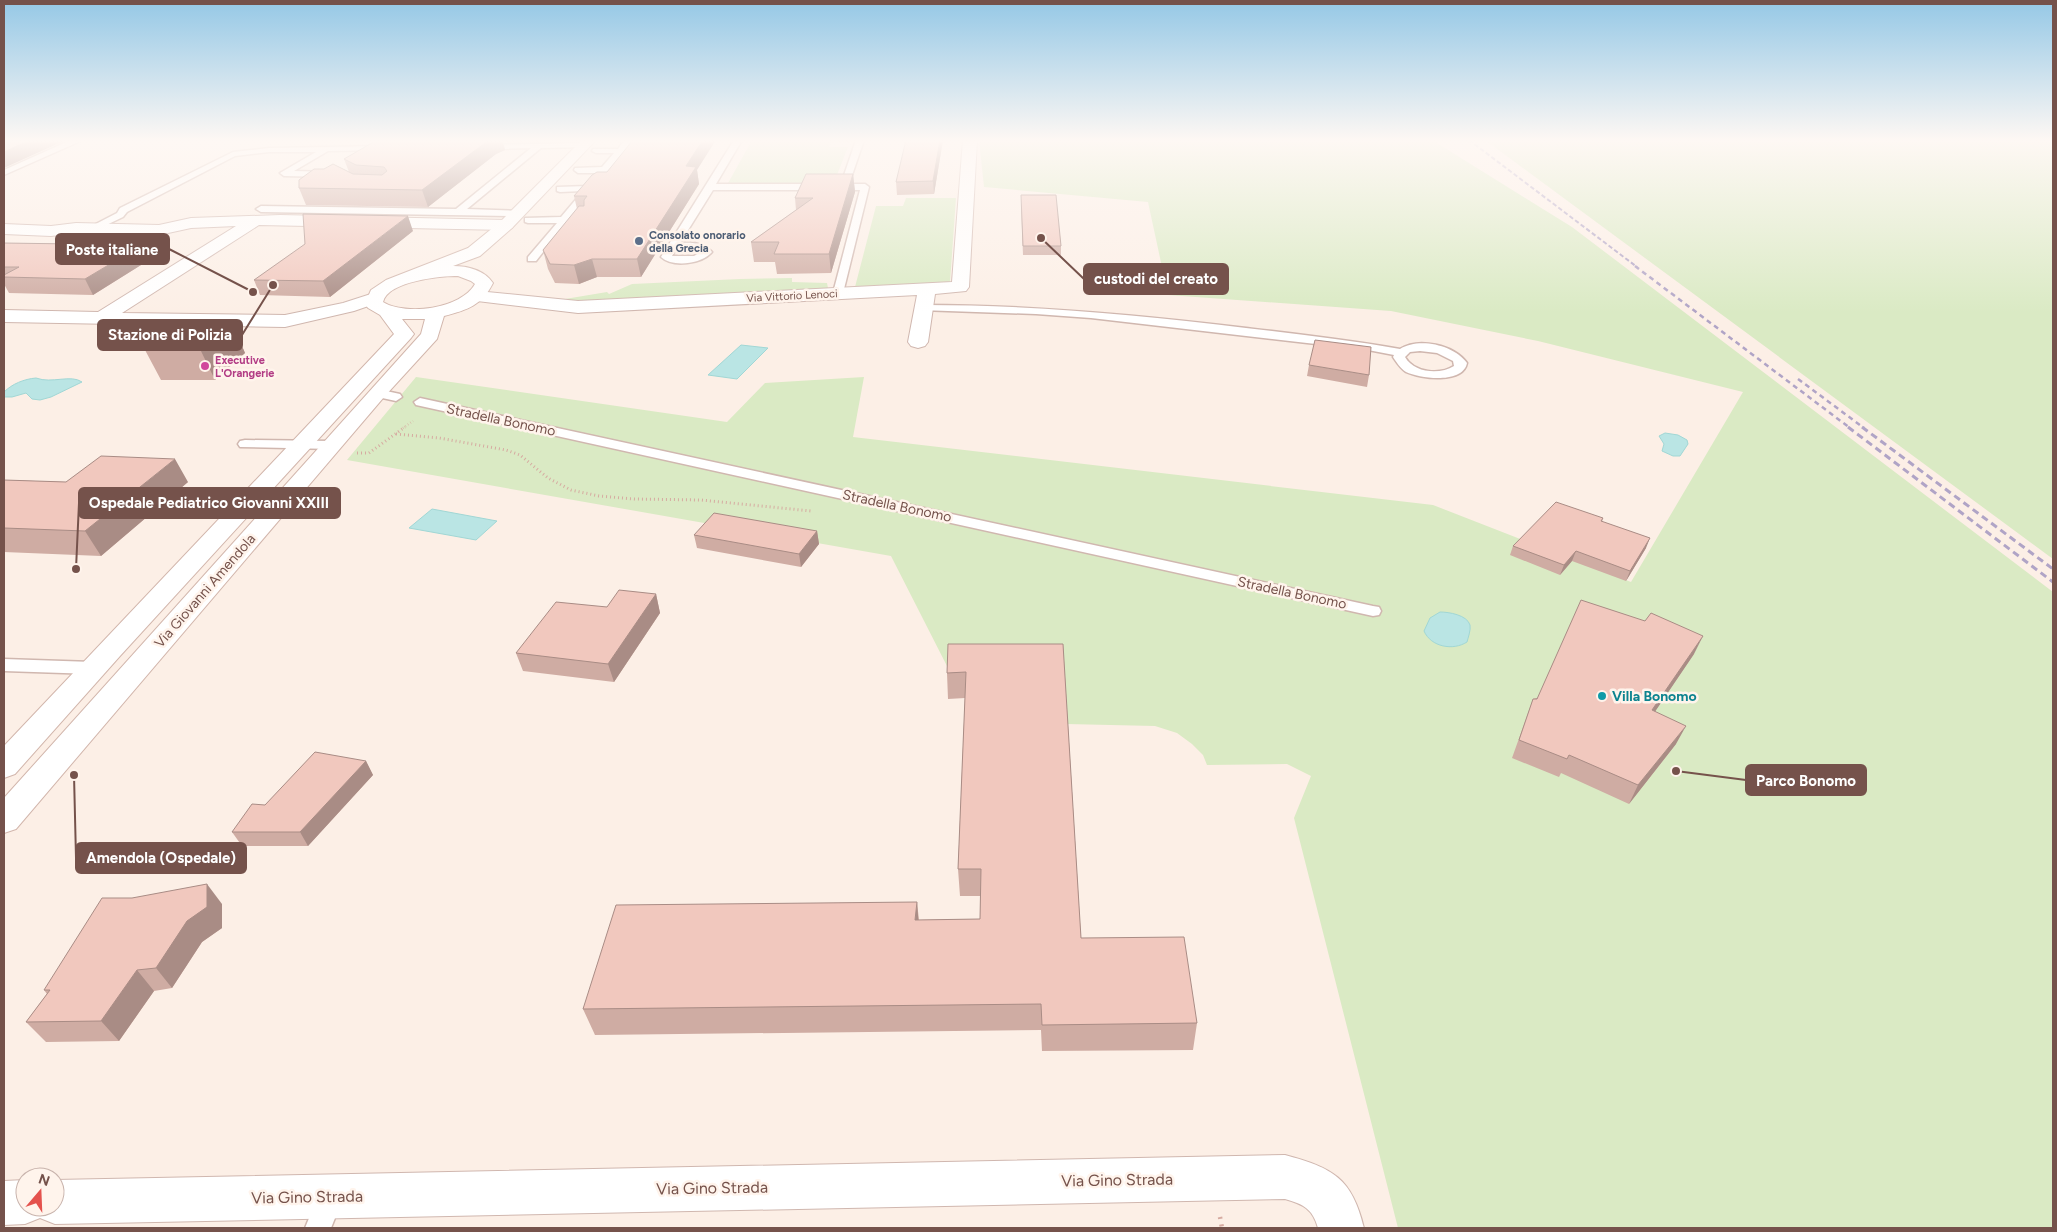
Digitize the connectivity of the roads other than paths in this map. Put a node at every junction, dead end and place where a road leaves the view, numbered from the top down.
1 (148, 197) edge
2 (476, 197) edge
3 (539, 197) edge
4 (547, 197) edge
5 (582, 197) edge
6 (704, 197) edge
7 (862, 197) edge
8 (966, 197) edge
9 (458, 212) junction
10 (258, 215) junction
11 (517, 219) junction
12 (679, 219) edge
13 (564, 220) junction
14 (584, 220) edge
15 (690, 220) junction
16 (93, 228) junction
17 (4, 229) edge
18 (674, 246) dead end
19 (532, 259) dead end
20 (408, 278) junction
21 (480, 278) junction
22 (927, 289) junction
23 (838, 294) junction
24 (477, 296) junction
25 (381, 305) junction
26 (924, 308) junction
27 (436, 312) junction
28 (4, 316) edge
29 (101, 318) junction
30 (918, 342) dead end
31 (1401, 353) dead end
32 (427, 404) road end
33 (245, 444) dead end
34 (301, 445) junction
35 (341, 449) junction
36 (1373, 611) dead end
37 (4, 665) edge
38 (93, 668) junction
39 (4, 766) edge
40 (4, 820) edge
41 (65, 1202) edge
42 (325, 1212) edge
43 (1341, 1228) edge

1 - 16 lane
2 - 9 lane
3 - 11 street
4 - 11 street
5 - 13 lane
6 - 15 lane
7 - 23 lane
8 - 22 street, Via Vittorio Lenoci
9 - 10 lane
9 - 11 lane
10 - 11 street
10 - 16 street
10 - 29 street
11 - 13 lane
11 - 20 street
11 - 21 street
12 - 15 lane
13 - 14 lane
13 - 19 lane
15 - 18 lane
16 - 17 street
20 - 21 street
20 - 25 street
21 - 24 street
22 - 23 street, Via Vittorio Lenoci
22 - 26 street
23 - 24 street, Via Vittorio Lenoci
24 - 27 street
25 - 27 street
25 - 29 street
25 - 34 street, Via Giovanni Amendola
26 - 30 street
26 - 31 lane
27 - 35 street, Via Giovanni Amendola
28 - 29 street
32 - 36 lane, Stradella Bonomo
33 - 34 lane
34 - 35 lane
34 - 38 street, Via Giovanni Amendola
35 - 40 street, Via Giovanni Amendola
37 - 38 lane
38 - 39 street, Via Giovanni Amendola
41 - 42 street, Via Gino Strada
42 - 43 street, Via Gino Strada

